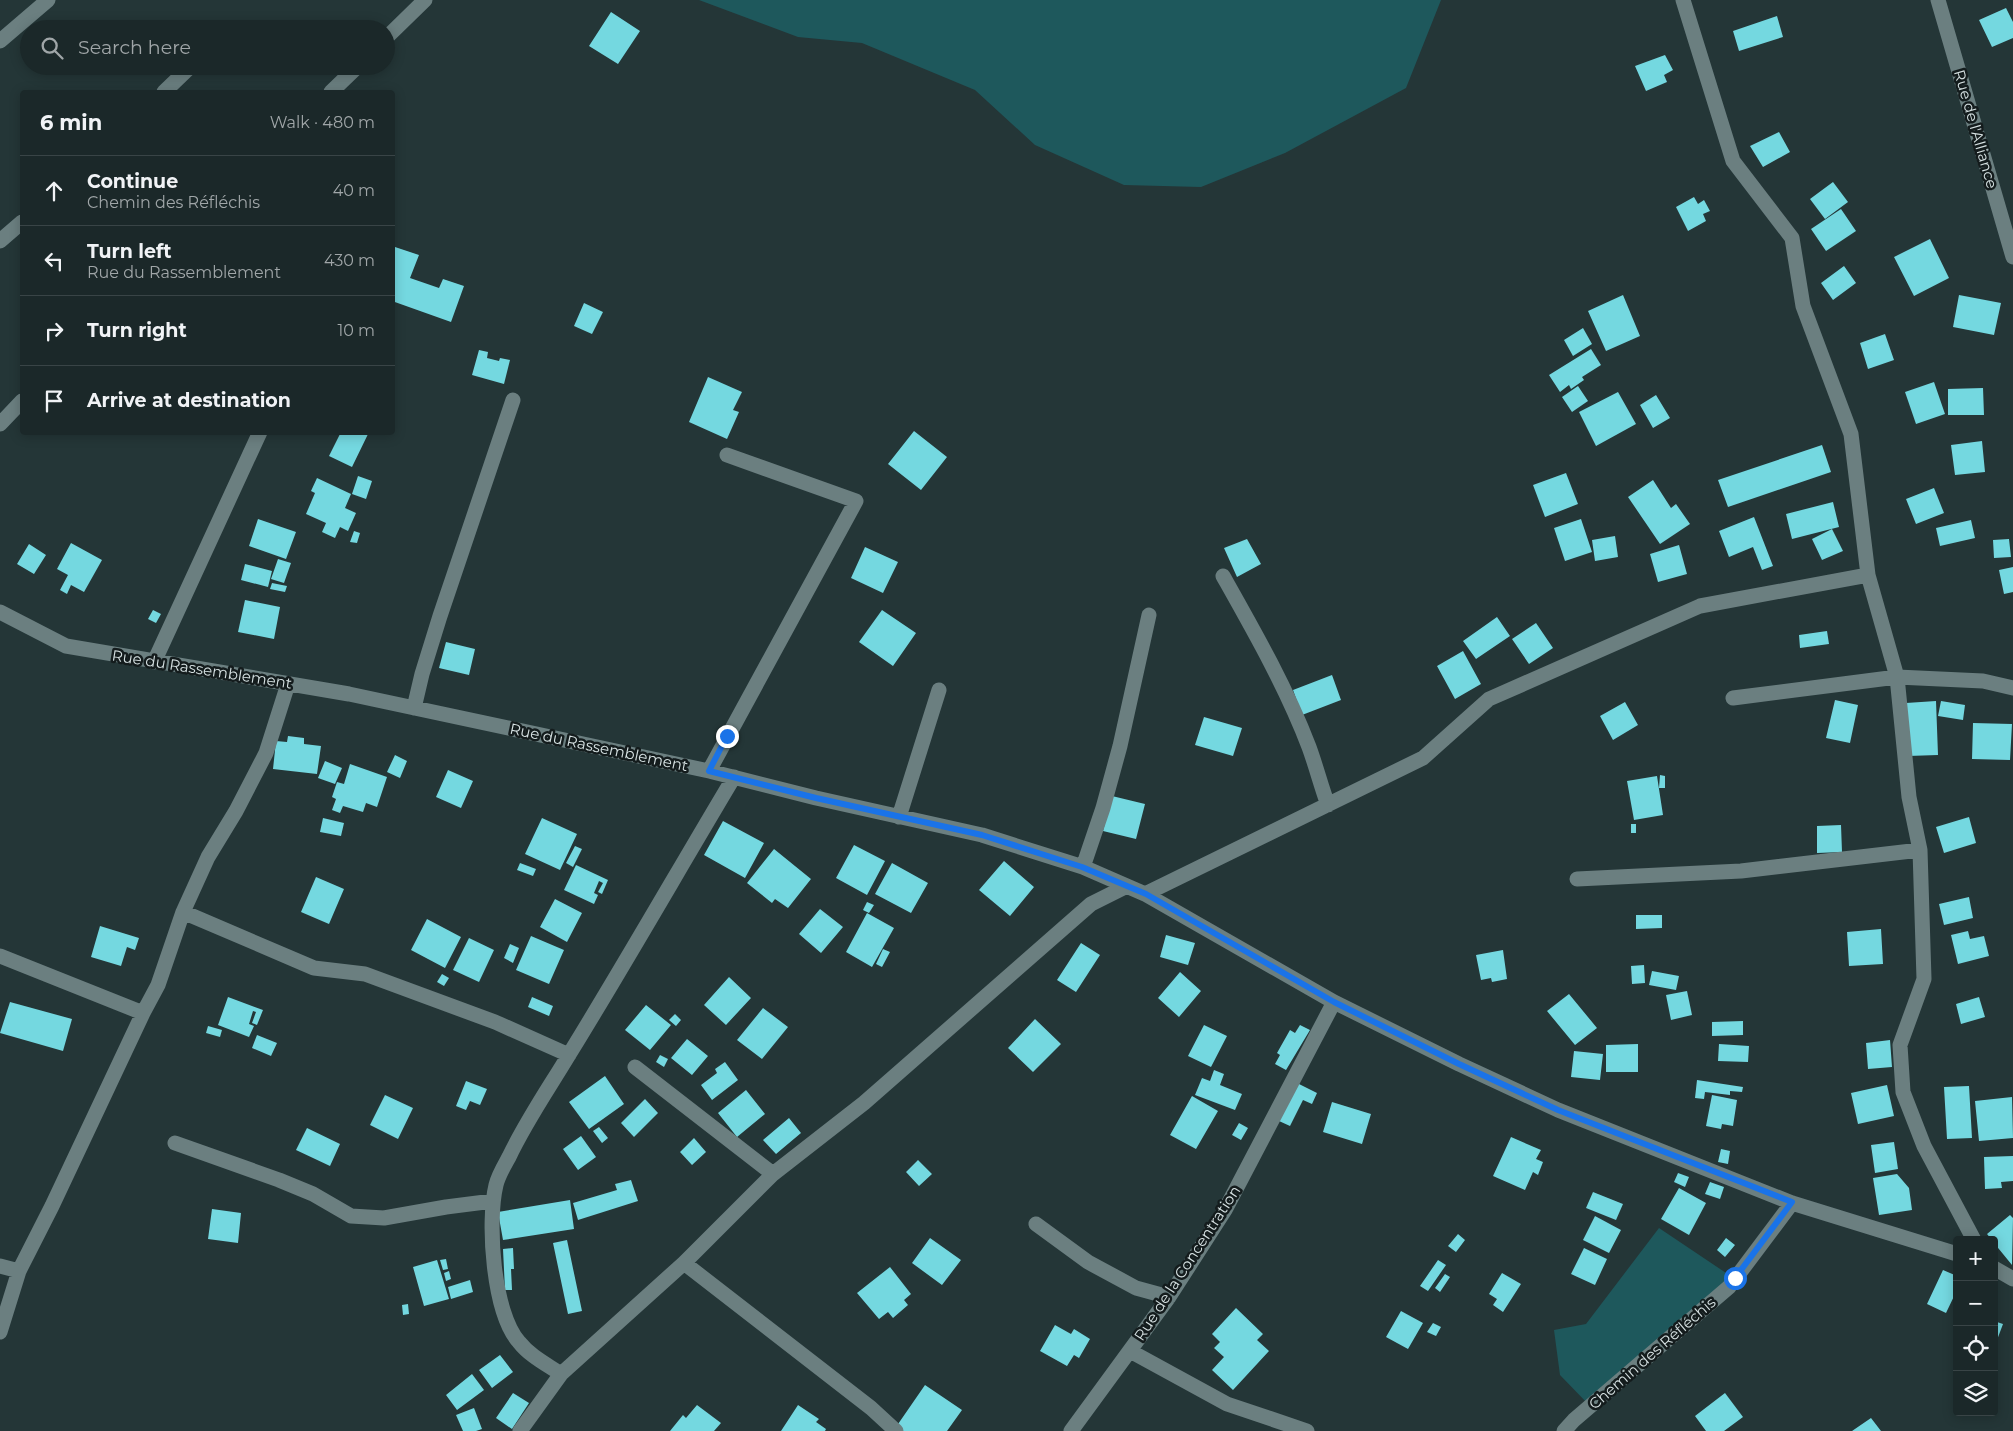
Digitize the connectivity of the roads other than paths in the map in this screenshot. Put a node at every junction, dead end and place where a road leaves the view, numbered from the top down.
1 (48, 0) edge
2 (425, 0) edge
3 (1683, 0) edge
4 (1938, 0) edge
5 (24, 20) edge
6 (20, 23) edge
7 (395, 29) edge
8 (0, 40) edge
9 (182, 75) edge
10 (349, 75) edge
11 (166, 90) edge
12 (334, 90) edge
13 (20, 224) edge
14 (0, 241) edge
15 (2013, 257) edge
16 (513, 400) dead end
17 (20, 403) edge
18 (0, 424) edge
19 (259, 435) edge
20 (728, 454) dead end
21 (1868, 575) junction
22 (1223, 576) dead end
23 (0, 612) edge
24 (1148, 615) dead end
25 (154, 662) junction
26 (1897, 677) junction
27 (288, 684) junction
28 (2013, 688) edge
29 (939, 690) dead end
30 (1733, 698) dead end
31 (414, 708) junction
32 (709, 771) junction
33 (734, 777) junction
34 (1328, 805) junction
35 (899, 817) junction
36 (1920, 850) junction
37 (1082, 867) junction
38 (1577, 879) dead end
39 (1127, 886) junction
40 (1146, 894) junction
41 (184, 912) junction
42 (0, 956) edge
43 (1334, 1002) junction
44 (142, 1013) junction
45 (569, 1055) junction
46 (634, 1067) dead end
47 (175, 1143) dead end
48 (773, 1174) junction
49 (493, 1201) junction
50 (1792, 1202) junction
51 (1036, 1224) dead end
52 (1972, 1236) edge
53 (1953, 1253) edge
54 (684, 1263) junction
55 (0, 1266) edge
56 (1998, 1270) edge
57 (19, 1271) junction
58 (2013, 1279) edge
59 (1169, 1297) junction
60 (0, 1332) edge
61 (1130, 1351) junction
62 (561, 1374) junction
63 (520, 1431) edge
64 (896, 1431) edge
65 (1071, 1431) edge
66 (1307, 1431) edge
67 (1564, 1431) edge

1 - 5 street
2 - 7 street
3 - 21 street
4 - 15 street, Rue de l'Alliance
6 - 8 street
9 - 11 street
10 - 12 street
13 - 14 street
16 - 31 street
17 - 18 street
19 - 25 street
20 - 32 street
21 - 26 street
21 - 34 street
22 - 34 street
23 - 25 street, Rue du Rassemblement
24 - 37 street
25 - 27 street, Rue du Rassemblement
26 - 28 street
26 - 30 street
26 - 36 street
27 - 31 street, Rue du Rassemblement
27 - 41 street
29 - 35 street
31 - 32 street, Rue du Rassemblement
32 - 33 street, Rue du Rassemblement
33 - 35 street, Rue du Rassemblement
33 - 45 street
34 - 40 street
35 - 37 street, Rue du Rassemblement
36 - 38 street
36 - 52 street
37 - 39 street, Rue du Rassemblement
39 - 40 street, Rue du Rassemblement
39 - 48 street
40 - 43 street, Rue du Rassemblement
41 - 44 street
41 - 45 street
42 - 44 street
43 - 50 street, Rue du Rassemblement
43 - 59 street, Rue de la Concentration
44 - 57 street
45 - 49 street
46 - 48 street
47 - 49 street
48 - 54 street
49 - 62 street
50 - 53 street, Rue du Rassemblement
50 - 67 street, Chemin des Réfléchis
51 - 59 street
54 - 62 street
54 - 64 street
55 - 57 street
56 - 58 street
57 - 60 street
59 - 61 street, Rue de la Concentration
61 - 65 street
61 - 66 street, Rue de la Concentration
62 - 63 street

